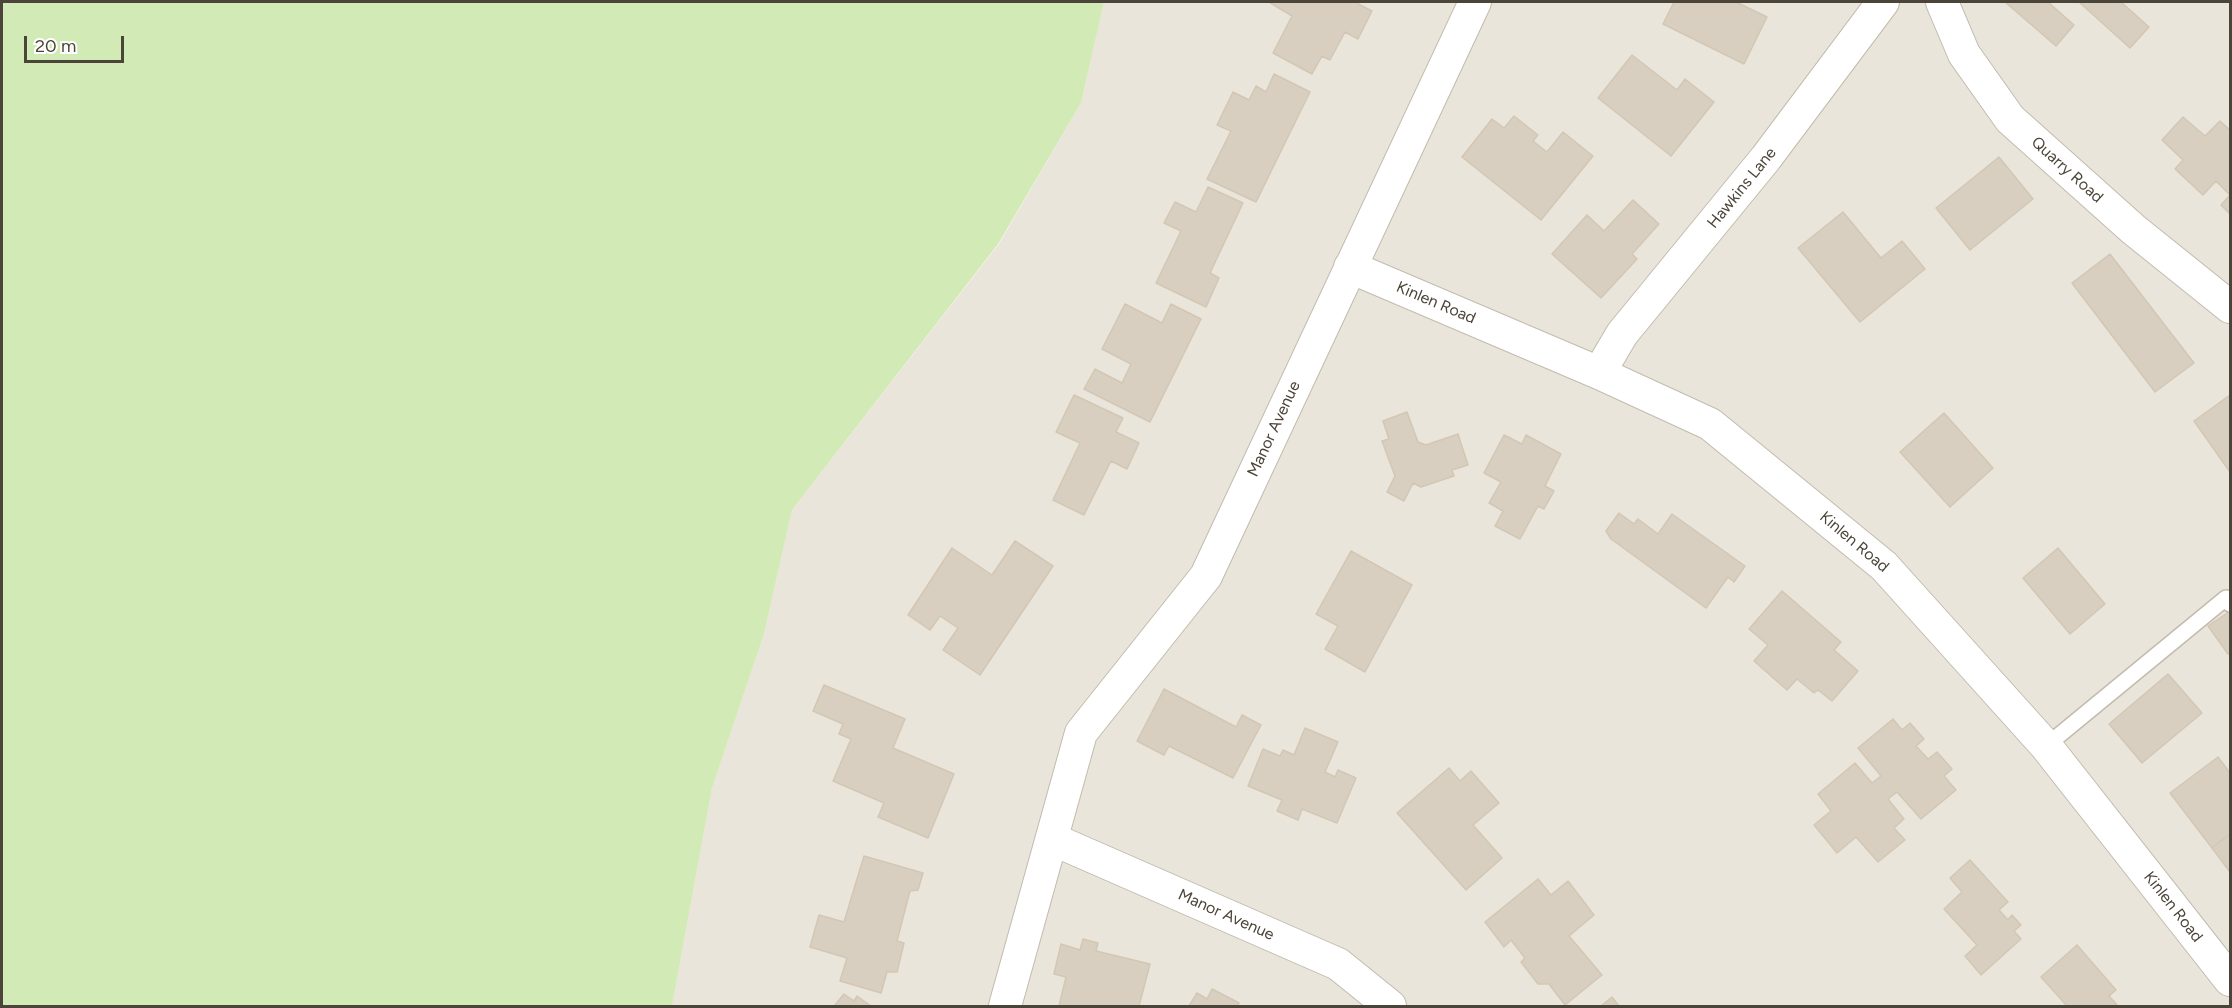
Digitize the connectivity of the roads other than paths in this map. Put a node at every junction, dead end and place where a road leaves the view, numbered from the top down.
1 (1474, 2) edge
2 (1883, 2) edge
3 (1942, 2) edge
4 (1350, 267) junction
5 (2230, 307) edge
6 (1599, 373) junction
7 (2230, 604) edge
8 (2046, 746) junction
9 (1053, 839) junction
10 (2230, 980) edge
11 (1005, 1006) edge
12 (1390, 1006) edge

1 - 4 street, Manor Avenue
2 - 6 street, Hawkins Lane
3 - 5 street, Quarry Road
4 - 6 street, Kinlen Road
4 - 9 street, Manor Avenue
6 - 8 street, Kinlen Road
7 - 8 lane
8 - 10 street, Kinlen Road
9 - 11 street, Manor Avenue
9 - 12 street, Manor Avenue

